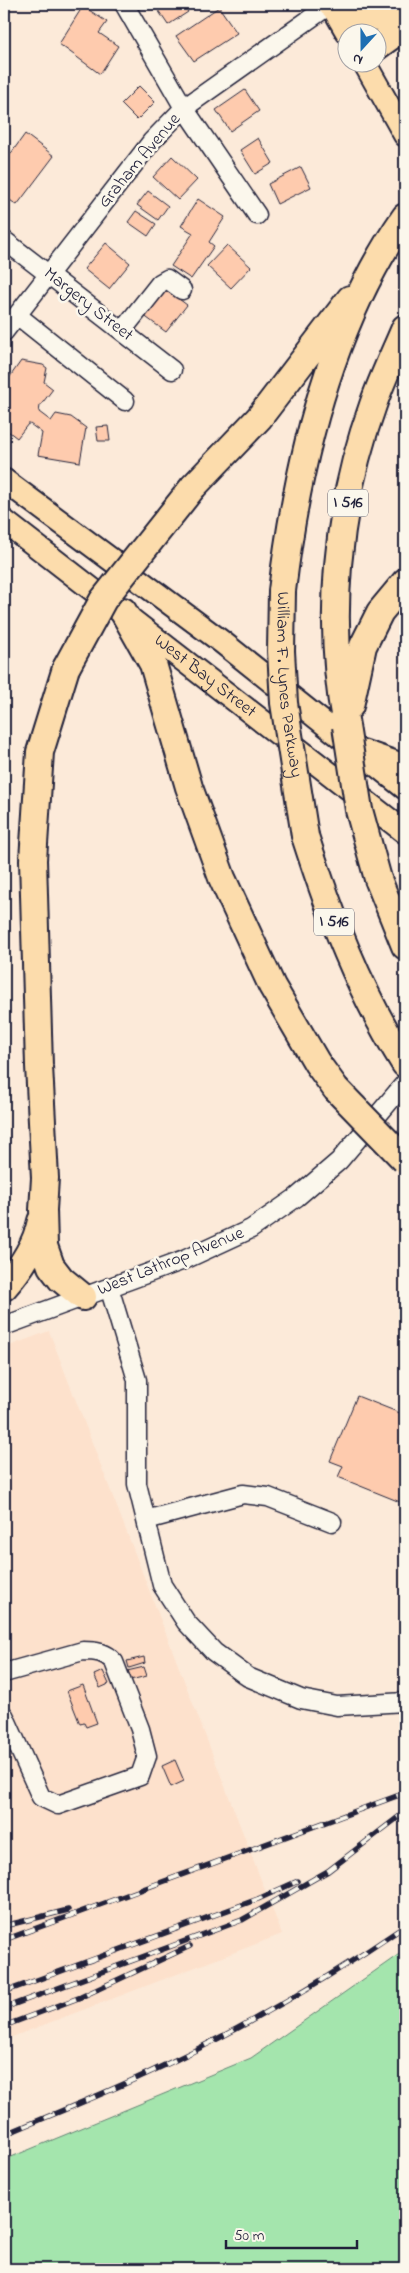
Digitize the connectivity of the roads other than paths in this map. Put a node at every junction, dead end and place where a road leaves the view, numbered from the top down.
1 (124, 4) edge
2 (331, 4) edge
3 (405, 14) edge
4 (341, 22) edge
5 (405, 26) edge
6 (386, 40) edge
7 (370, 72) edge
8 (184, 108) junction
9 (405, 135) edge
10 (257, 215) dead end
11 (399, 226) edge
12 (4, 240) edge
13 (374, 269) junction
14 (48, 275) junction
15 (182, 290) dead end
16 (17, 315) junction
17 (405, 328) edge
18 (4, 332) edge
19 (122, 332) junction
20 (172, 370) dead end
21 (125, 401) dead end
22 (4, 480) edge
23 (4, 521) edge
24 (405, 582) edge
25 (123, 611) junction
26 (346, 685) junction
27 (362, 753) junction
28 (405, 768) edge
29 (405, 788) edge
30 (405, 832) edge
31 (405, 946) edge
32 (405, 1064) edge
33 (405, 1083) edge
34 (405, 1160) edge
35 (43, 1210) junction
36 (4, 1287) edge
37 (109, 1287) junction
38 (83, 1298) junction
39 (4, 1326) edge
40 (146, 1520) junction
41 (332, 1522) dead end
42 (4, 1673) edge
43 (405, 1702) edge
44 (4, 1715) edge

1 - 8 street
2 - 3 highway
2 - 4 main road
2 - 8 street, Graham Avenue
5 - 6 highway
7 - 9 main road
8 - 10 street
8 - 14 street, Graham Avenue
11 - 13 highway, William F. Lynes Parkway / I 516
12 - 14 street, Margery Street
13 - 32 highway, William F. Lynes Parkway / I 516, bridge
13 - 35 highway, bridge
14 - 16 street, Graham Avenue
14 - 19 street, Margery Street
15 - 19 street
16 - 18 street, Graham Avenue
16 - 21 street
17 - 26 highway, I 516
19 - 20 street, Margery Street
22 - 27 main road, West Bay Street
23 - 25 main road, West Bay Street
24 - 26 highway
25 - 30 main road, West Bay Street
25 - 34 highway, bridge
26 - 31 highway, bridge
27 - 28 highway
27 - 29 main road, West Bay Street
33 - 37 street, West Lathrop Avenue
35 - 36 highway
35 - 38 highway
37 - 38 street, West Lathrop Avenue
37 - 40 street
38 - 39 street, West Lathrop Avenue
40 - 41 street
40 - 43 street
42 - 44 street

